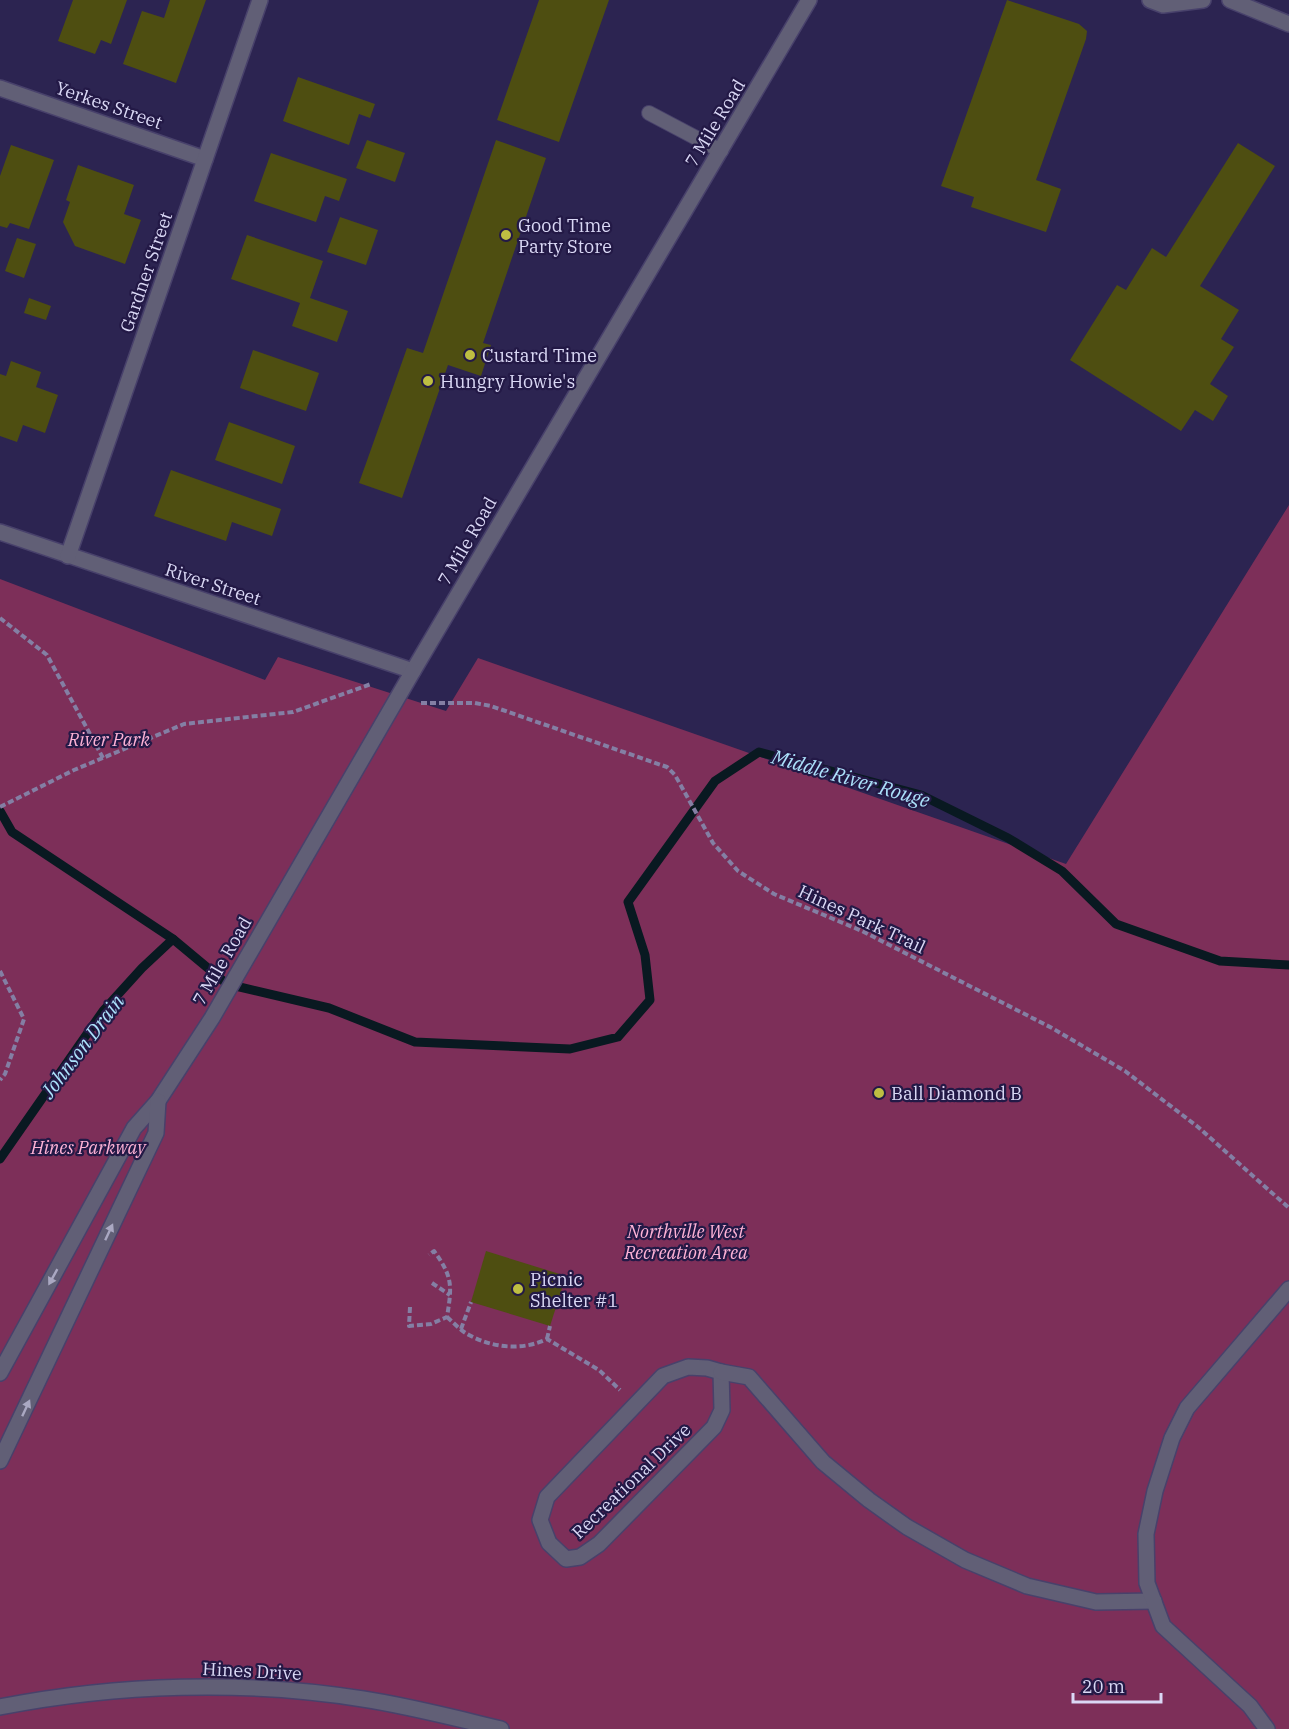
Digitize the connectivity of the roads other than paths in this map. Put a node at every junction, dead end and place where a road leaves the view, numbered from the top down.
1 (260, 0) edge
2 (809, 0) edge
3 (1150, 0) edge
4 (1203, 0) edge
5 (1230, 0) edge
6 (1289, 24) edge
7 (0, 88) edge
8 (649, 113) dead end
9 (721, 150) junction
10 (205, 159) junction
11 (0, 532) edge
12 (68, 556) junction
13 (413, 671) junction
14 (158, 1101) junction
15 (1289, 1289) edge
16 (721, 1372) junction
17 (0, 1373) edge
18 (0, 1461) edge
19 (1154, 1601) junction
20 (0, 1707) edge
21 (501, 1729) edge
22 (1267, 1729) edge

1 - 10 street, Gardner Street
2 - 9 street, 7 Mile Road
3 - 4 street
5 - 6 street
7 - 10 street, Yerkes Street
8 - 9 lane
9 - 13 street, 7 Mile Road
10 - 12 street, Gardner Street
11 - 12 street, River Street
12 - 13 street, River Street
13 - 14 street, 7 Mile Road
14 -> 17 street, 7 Mile Road
18 -> 14 street, 7 Mile Road
15 - 19 street
16 - 16 street, Recreational Drive
16 - 19 street, Recreational Drive
19 - 22 street
20 - 21 street, Hines Drive

